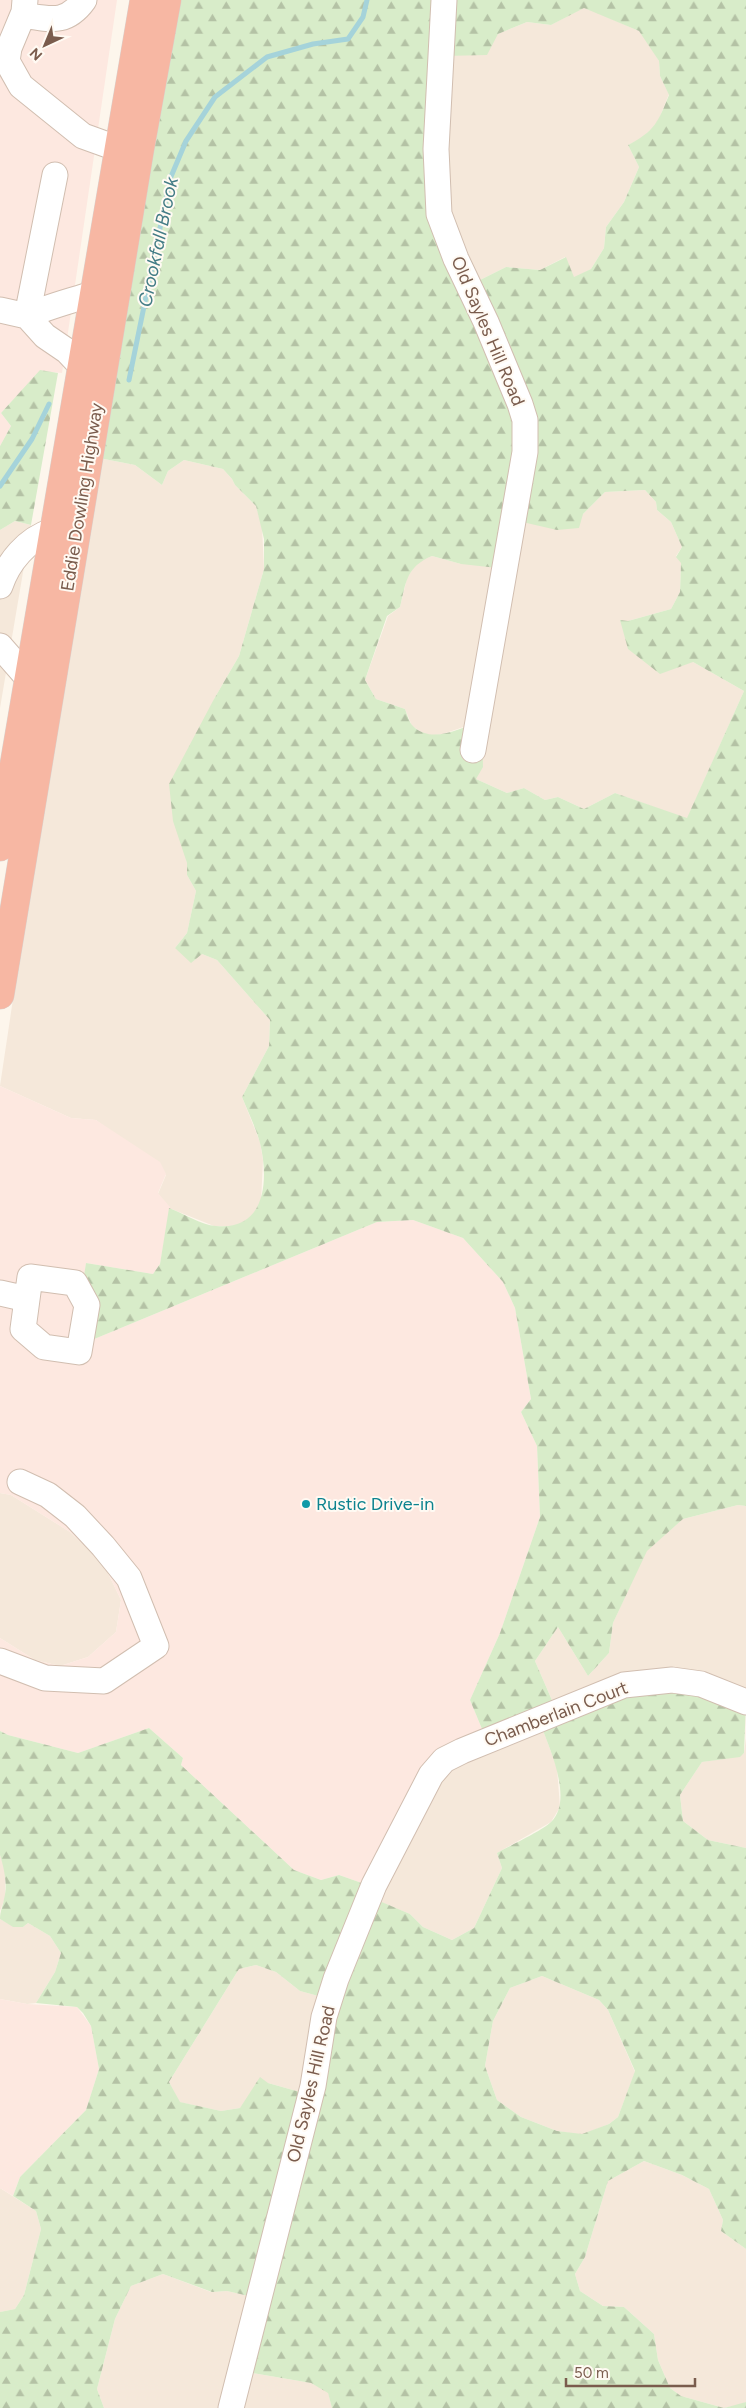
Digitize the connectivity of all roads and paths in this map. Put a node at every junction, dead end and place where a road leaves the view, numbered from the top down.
1 (84, 0) edge
2 (144, 0) edge
3 (167, 0) edge
4 (444, 0) edge
5 (24, 7) edge
6 (119, 148) junction
7 (55, 175) dead end
8 (94, 293) junction
9 (0, 310) edge
10 (27, 316) junction
11 (82, 367) junction
12 (52, 531) junction
13 (0, 586) edge
14 (0, 646) edge
15 (28, 678) junction
16 (19, 732) junction
17 (473, 750) dead end
18 (1, 786) edge
19 (0, 847) edge
20 (0, 994) edge
21 (0, 1293) edge
22 (27, 1299) dead end
23 (20, 1482) dead end
24 (0, 1661) edge
25 (746, 1702) edge
26 (431, 1775) joint
27 (231, 2408) edge

1 - 5 street
2 - 6 highway, Eddie Dowling Highway
3 - 20 highway, Eddie Dowling Highway
4 - 17 street, Old Sayles Hill Road
5 - 6 street
6 - 8 highway, Eddie Dowling Highway
7 - 10 street
8 - 10 street
8 - 11 highway, Eddie Dowling Highway
9 - 10 street
10 - 11 street
11 - 12 highway, Eddie Dowling Highway
12 - 13 street
12 - 15 highway, Eddie Dowling Highway
14 - 15 street
15 - 16 highway, Eddie Dowling Highway
16 - 18 highway
16 - 19 highway, Eddie Dowling Highway
21 - 22 street
23 - 24 street
25 - 26 street, Chamberlain Court
26 - 27 street, Old Sayles Hill Road

